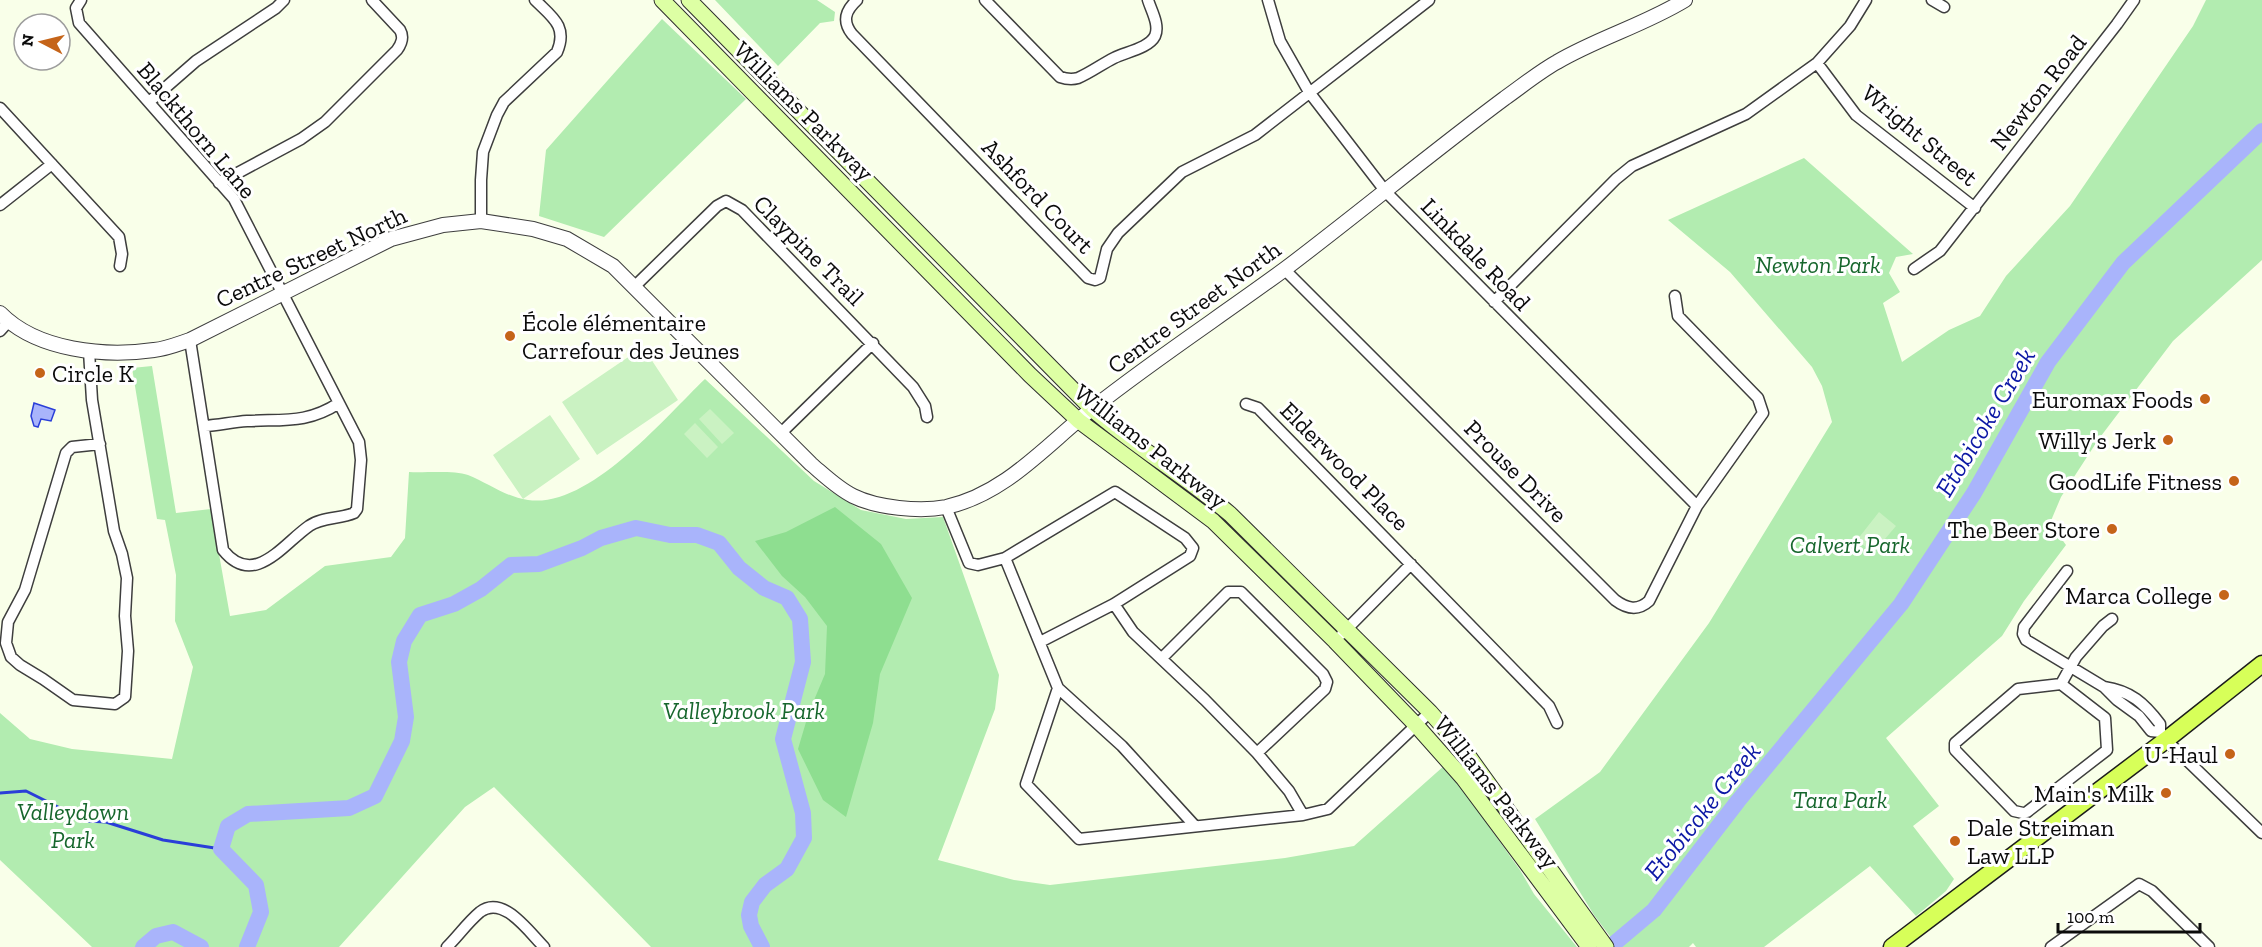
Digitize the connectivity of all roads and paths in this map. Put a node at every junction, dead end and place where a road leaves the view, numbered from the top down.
1 (81, 0) edge
2 (284, 0) edge
3 (372, 0) edge
4 (535, 0) edge
5 (662, 0) edge
6 (689, 0) edge
7 (857, 0) edge
8 (986, 0) edge
9 (1148, 0) edge
10 (1268, 0) edge
11 (1429, 0) edge
12 (1684, 0) edge
13 (1866, 0) edge
14 (1932, 0) edge
15 (2134, 0) edge
16 (1944, 7) dead end
17 (1817, 63) junction
18 (1309, 92) junction
19 (149, 102) junction
20 (0, 108) edge
21 (52, 164) junction
22 (219, 183) junction
23 (1386, 192) junction
24 (0, 205) edge
25 (1975, 208) junction
26 (481, 220) junction
27 (120, 266) dead end
28 (1284, 269) junction
29 (1914, 269) dead end
30 (635, 286) junction
31 (282, 294) junction
32 (1675, 296) dead end
33 (1494, 302) junction
34 (3, 322) edge
35 (190, 340) junction
36 (873, 344) junction
37 (89, 351) junction
38 (339, 403) junction
39 (1246, 404) dead end
40 (1092, 410) junction
41 (927, 417) dead end
42 (1079, 421) junction
43 (205, 426) junction
44 (781, 433) junction
45 (100, 444) junction
46 (1697, 506) junction
47 (945, 507) junction
48 (1005, 558) junction
49 (1412, 564) junction
50 (2067, 572) dead end
51 (1114, 604) junction
52 (2112, 619) dead end
53 (1346, 629) junction
54 (1335, 641) junction
55 (1040, 642) junction
56 (1162, 658) junction
57 (2262, 664) edge
58 (2071, 667) junction
59 (2061, 684) junction
60 (1058, 688) junction
61 (1430, 712) junction
62 (1557, 723) dead end
63 (1416, 724) junction
64 (2163, 736) junction
65 (1257, 753) junction
66 (1303, 815) junction
67 (1195, 826) junction
68 (2262, 833) edge
69 (1588, 938) edge
70 (447, 947) edge
71 (544, 947) edge
72 (1606, 947) edge
73 (1892, 947) edge
74 (2051, 947) edge
75 (2209, 947) edge

1 - 19 street, Blackthorn Lane
2 - 19 street
3 - 22 street
4 - 26 street
5 - 42 main road, Williams Parkway
6 - 40 main road, Williams Parkway
7 - 18 street, Ashford Court
8 - 9 street
10 - 18 street, Linkdale Road
11 - 18 street
12 - 23 street, Centre Street North
13 - 17 street
14 - 16 street
15 - 25 street, Newton Road
17 - 25 street, Wright Street
17 - 33 street
18 - 23 street, Linkdale Road
19 - 22 street, Blackthorn Lane
20 - 21 street
21 - 24 street
21 - 27 street
22 - 31 street, Blackthorn Lane
23 - 28 street, Centre Street North
23 - 33 street, Linkdale Road
25 - 29 street, Newton Road
26 - 30 street, Centre Street North
26 - 31 street, Centre Street North
28 - 40 street, Centre Street North
28 - 46 street, Prouse Drive
30 - 36 street, Claypine Trail
30 - 44 street, Centre Street North
31 - 35 street, Centre Street North
31 - 38 street, Blackthorn Lane
32 - 46 street, Prouse Drive
33 - 46 street, Linkdale Road
34 - 37 street, Centre Street North
35 - 37 street, Centre Street North
35 - 43 street
36 - 41 street, Claypine Trail
36 - 44 street
37 - 45 street
38 - 43 street
38 - 43 street, Blackthorn Lane
39 - 49 street, Elderwood Place
40 - 42 street, Centre Street North
40 - 53 main road, Williams Parkway
42 - 47 street, Centre Street North
42 - 54 main road, Williams Parkway
44 - 47 street, Centre Street North
45 - 45 street
47 - 48 street
48 - 51 street
48 - 55 street
49 - 53 street, Elderwood Place
49 - 62 street, Elderwood Place
50 - 58 street
51 - 55 street
51 - 56 street
52 - 58 street
53 - 54 street, Elderwood Place
53 - 61 main road, Williams Parkway
54 - 63 main road, Williams Parkway
55 - 60 street
56 - 65 street
56 - 65 street
57 - 64 main road
58 - 59 street
58 - 64 street
59 - 59 street
60 - 67 street
60 - 67 street
61 - 63 street
61 - 69 main road, Williams Parkway
63 - 66 street
63 - 69 main road, Williams Parkway
64 - 68 street
64 - 73 main road
65 - 66 street
66 - 67 street
69 - 72 main road, Williams Parkway
70 - 71 street
74 - 75 street

